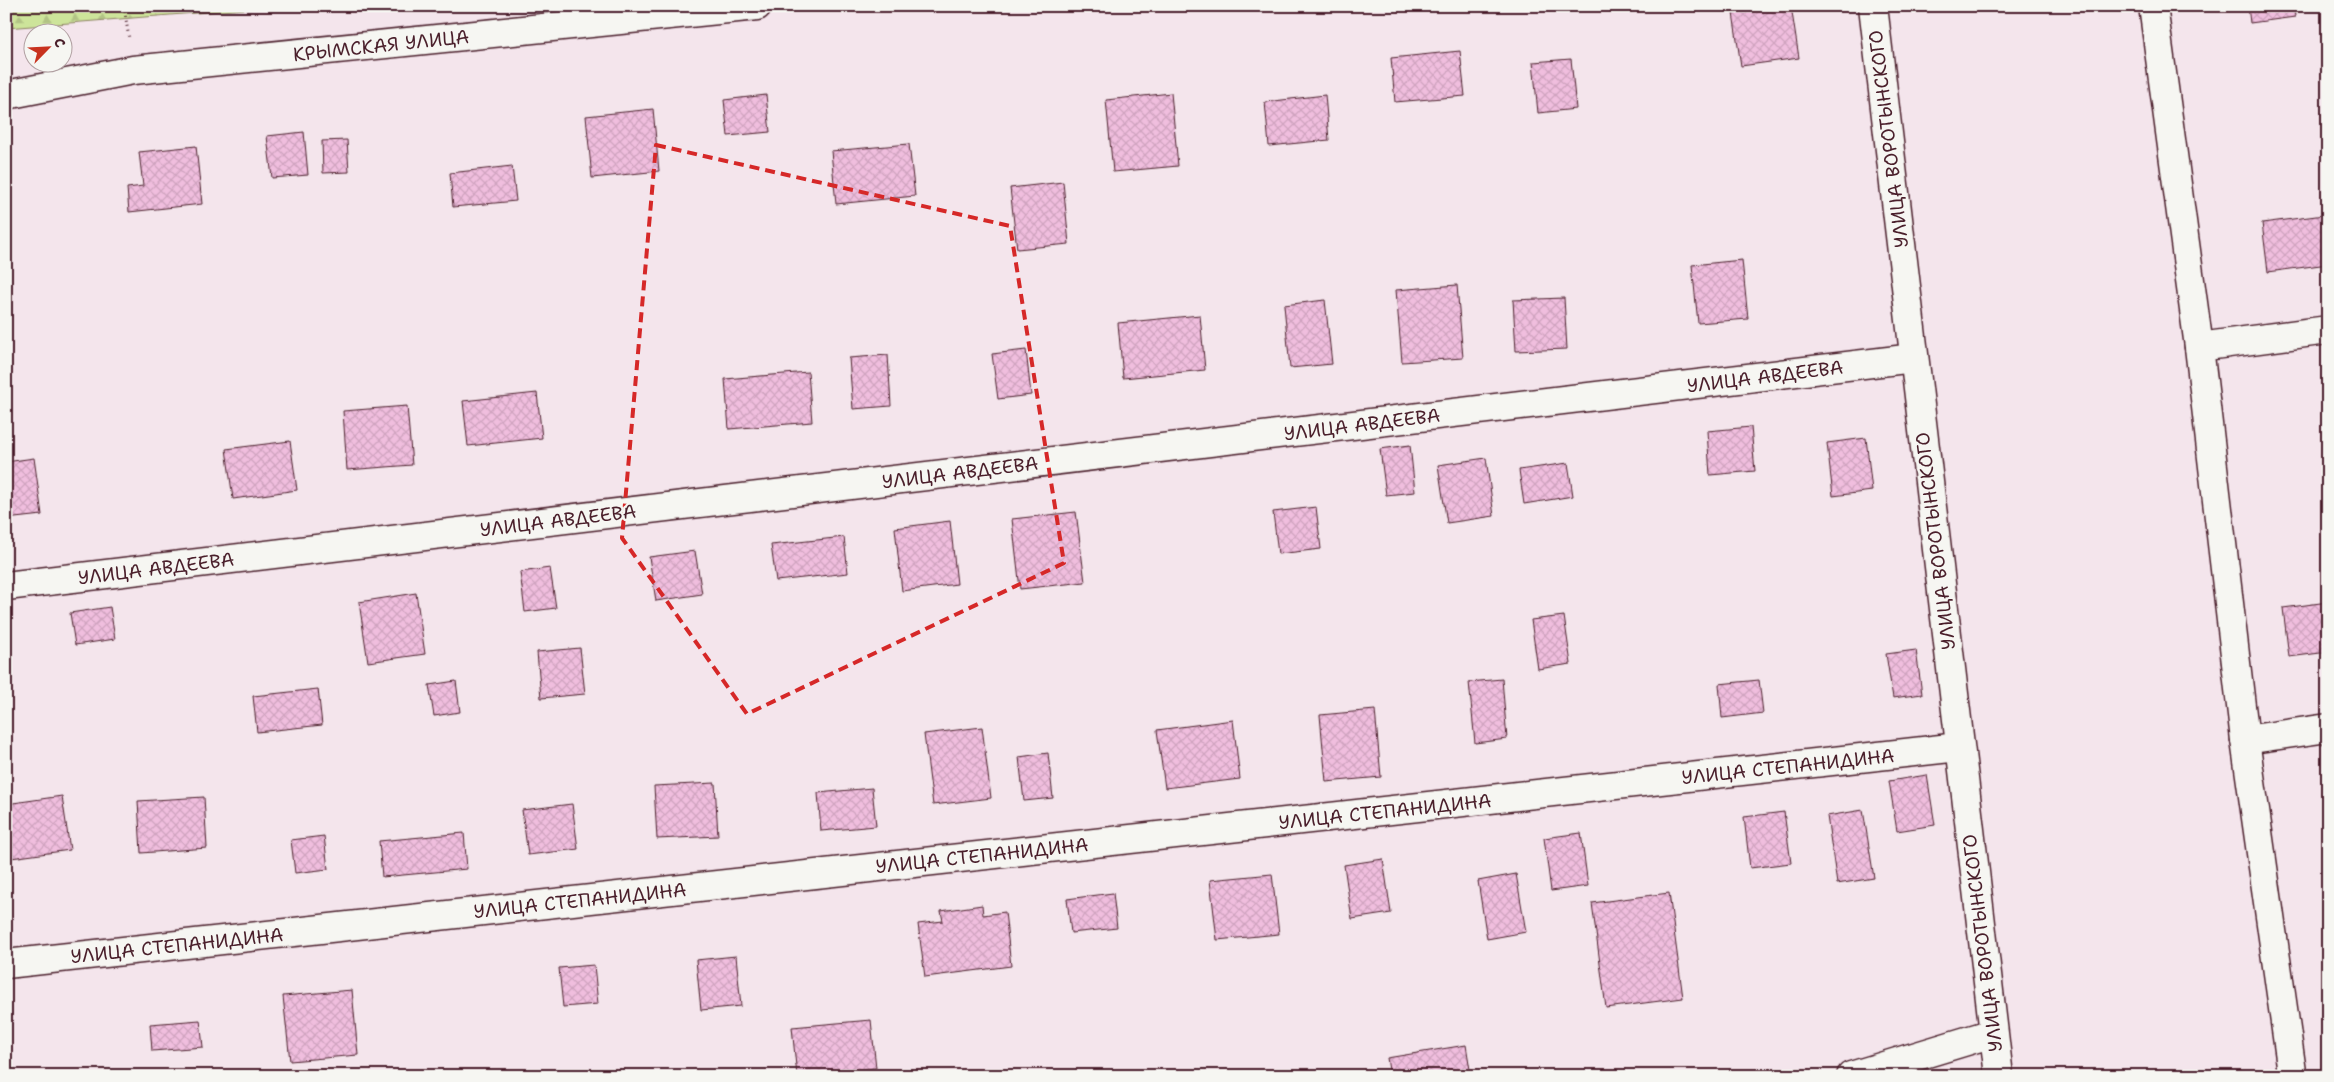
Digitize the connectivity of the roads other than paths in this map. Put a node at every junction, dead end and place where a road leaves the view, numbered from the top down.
1 (757, 6) edge
2 (1873, 6) edge
3 (2153, 6) edge
4 (6, 95) edge
5 (2328, 330) edge
6 (2198, 348) junction
7 (1914, 358) junction
8 (6, 586) edge
9 (2328, 728) edge
10 (2245, 740) junction
11 (1959, 747) junction
12 (6, 964) edge
13 (1993, 1033) junction
14 (2292, 1072) dead end
15 (1851, 1076) edge
16 (1999, 1076) edge

1 - 4 street, КРЫМСКАЯ УЛИЦА
2 - 7 street, УЛИЦА ВОРОТЫНСКОГО
3 - 6 street
5 - 6 street
6 - 10 street
7 - 8 street, УЛИЦА АВДЕЕВА
7 - 11 street, УЛИЦА ВОРОТЫНСКОГО
9 - 10 street
10 - 14 street
11 - 12 street, УЛИЦА СТЕПАНИДИНА
11 - 13 street, УЛИЦА ВОРОТЫНСКОГО
13 - 15 street
13 - 16 street, УЛИЦА ВОРОТЫНСКОГО

